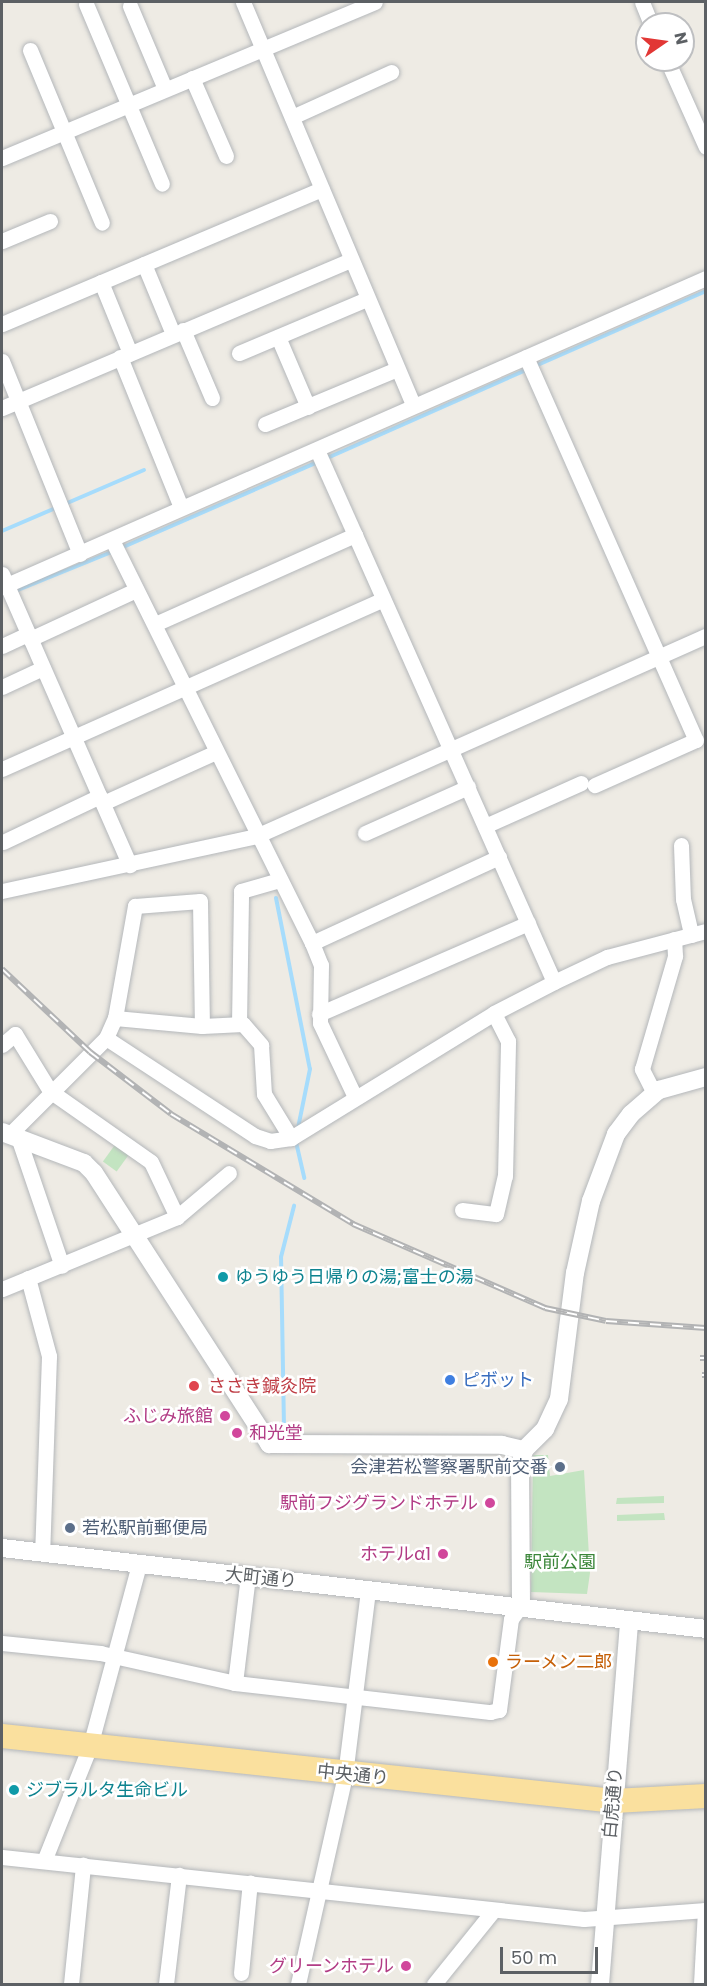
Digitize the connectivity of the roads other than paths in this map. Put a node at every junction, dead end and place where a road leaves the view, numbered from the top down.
1 (243, 2) edge
2 (375, 2) edge
3 (86, 4) dead end
4 (130, 6) dead end
5 (263, 48) junction
6 (30, 50) dead end
7 (391, 72) dead end
8 (672, 72) edge
9 (192, 78) junction
10 (165, 89) junction
11 (128, 105) junction
12 (292, 117) junction
13 (64, 132) junction
14 (705, 147) edge
15 (226, 156) dead end
16 (2, 158) edge
17 (162, 184) dead end
18 (322, 189) junction
19 (50, 221) dead end
20 (102, 223) dead end
21 (2, 241) edge
22 (351, 260) junction
23 (144, 264) junction
24 (705, 278) edge
25 (101, 282) junction
26 (367, 299) junction
27 (2, 324) edge
28 (178, 332) junction
29 (278, 337) junction
30 (239, 353) dead end
31 (125, 355) junction
32 (2, 362) edge
33 (530, 366) junction
34 (397, 369) junction
35 (212, 398) dead end
36 (18, 401) junction
37 (413, 405) junction
38 (308, 407) junction
39 (2, 408) edge
40 (265, 424) dead end
41 (320, 456) junction
42 (181, 507) junction
43 (355, 535) junction
44 (116, 549) junction
45 (80, 554) junction
46 (6, 587) edge
47 (136, 590) junction
48 (383, 599) junction
49 (154, 624) junction
50 (29, 636) junction
51 (705, 636) edge
52 (2, 645) edge
53 (660, 658) junction
54 (43, 668) junction
55 (2, 687) edge
56 (183, 688) junction
57 (74, 738) junction
58 (451, 750) junction
59 (216, 752) junction
60 (2, 769) edge
61 (468, 787) junction
62 (101, 800) junction
63 (485, 826) junction
64 (365, 833) dead end
65 (256, 836) junction
66 (3, 842) edge
67 (681, 844) dead end
68 (499, 857) junction
69 (130, 865) junction
70 (279, 880) junction
71 (2, 891) edge
72 (528, 923) junction
73 (698, 933) edge
74 (674, 939) junction
75 (312, 943) junction
76 (554, 982) junction
77 (494, 1013) junction
78 (319, 1014) junction
79 (115, 1018) junction
80 (239, 1024) junction
81 (202, 1026) junction
82 (106, 1038) junction
83 (2, 1045) edge
84 (705, 1077) edge
85 (50, 1091) junction
86 (654, 1093) junction
87 (355, 1097) junction
88 (10, 1134) edge
89 (297, 1134) junction
90 (229, 1173) dead end
91 (462, 1210) dead end
92 (177, 1216) junction
93 (133, 1234) junction
94 (62, 1266) junction
95 (28, 1278) junction
96 (2, 1288) edge
97 (525, 1450) junction
98 (2, 1548) edge
99 (42, 1553) junction
100 (139, 1564) junction
101 (248, 1576) junction
102 (368, 1590) junction
103 (521, 1605) junction
104 (629, 1621) junction
105 (705, 1629) edge
106 (2, 1643) edge
107 (116, 1656) junction
108 (235, 1683) junction
109 (355, 1699) junction
110 (2, 1736) edge
111 (90, 1746) junction
112 (345, 1775) junction
113 (705, 1796) edge
114 (614, 1801) junction
115 (2, 1857) edge
116 (44, 1861) junction
117 (83, 1865) junction
118 (179, 1875) junction
119 (250, 1882) junction
120 (318, 1889) junction
121 (705, 1910) edge
122 (493, 1911) junction
123 (604, 1919) junction
124 (241, 1972) dead end
125 (71, 1984) edge
126 (166, 1984) edge
127 (297, 1984) edge
128 (434, 1984) edge
129 (600, 1984) edge
130 (701, 1984) edge

1 - 5 street
2 - 5 street
3 - 11 street
4 - 10 street
5 - 9 street
5 - 12 street
6 - 13 street
7 - 12 street
8 - 14 street
9 - 10 street
9 - 15 street
10 - 11 street
11 - 13 street
11 - 17 street
12 - 18 street
13 - 16 street
13 - 20 street
18 - 22 street
18 - 23 street
19 - 21 street
22 - 26 street
22 - 28 street
23 - 25 street
23 - 28 street
24 - 33 street
25 - 27 street
25 - 31 street
26 - 29 street
26 - 34 street
28 - 31 street
28 - 35 street
29 - 30 street
29 - 38 street
31 - 36 street
31 - 42 street
32 - 36 street
33 - 37 street
33 - 53 street
34 - 37 street
34 - 38 street
36 - 39 street
36 - 45 street
37 - 41 street
38 - 40 street
41 - 42 street
41 - 43 street
42 - 44 street
43 - 48 street
43 - 49 street
44 - 45 street
44 - 47 street
45 - 46 street
46 - 50 street
47 - 49 street
47 - 50 street
48 - 56 street
48 - 58 street
49 - 56 street
50 - 52 street
50 - 54 street
51 - 53 street
53 - 58 street
53 - 63 street
54 - 55 street
54 - 57 street
56 - 57 street
56 - 59 street
57 - 60 street
57 - 62 street
58 - 61 street
58 - 65 street
59 - 62 street
59 - 65 street
61 - 63 street
61 - 64 street
62 - 66 street
62 - 69 street
63 - 68 street
65 - 69 street
65 - 70 street
67 - 73 street
68 - 72 street
68 - 75 street
69 - 71 street
70 - 75 street
70 - 80 street
72 - 76 street
72 - 78 street
73 - 74 street
74 - 76 street
74 - 86 street
75 - 78 street
76 - 77 street
77 - 87 street
77 - 91 street
78 - 87 street
79 - 81 street
79 - 81 street
79 - 82 street
80 - 81 street
80 - 89 street
82 - 85 street
82 - 89 street
83 - 85 street
84 - 86 street
85 - 88 street
85 - 92 street
86 - 97 street
87 - 89 street
88 - 93 street
88 - 94 street
90 - 92 street
92 - 93 street
93 - 94 street
93 - 97 street
94 - 95 street
95 - 96 street
95 - 99 street
97 - 103 street
98 - 99 street, 大町通り
99 - 100 street, 大町通り
100 - 101 street, 大町通り
100 - 107 street
101 - 102 street, 大町通り
101 - 108 street
102 - 103 street, 大町通り
102 - 109 street
103 - 104 street, 大町通り
103 - 109 street
104 - 105 street, 大町通り
104 - 114 street, 白虎通り
106 - 107 street
107 - 108 street
107 - 111 street
108 - 109 street
109 - 112 street
110 - 111 highway, 中央通り
111 - 112 highway, 中央通り
111 - 116 street
112 - 114 highway, 中央通り
112 - 120 street
113 - 114 highway, 中央通り
114 - 123 street, 白虎通り
115 - 116 street
116 - 117 street
117 - 118 street
117 - 125 street
118 - 119 street
118 - 126 street
119 - 120 street
119 - 124 street
120 - 122 street
120 - 127 street
121 - 123 street
121 - 130 street
122 - 123 street
122 - 128 street
123 - 129 street, 白虎通り

